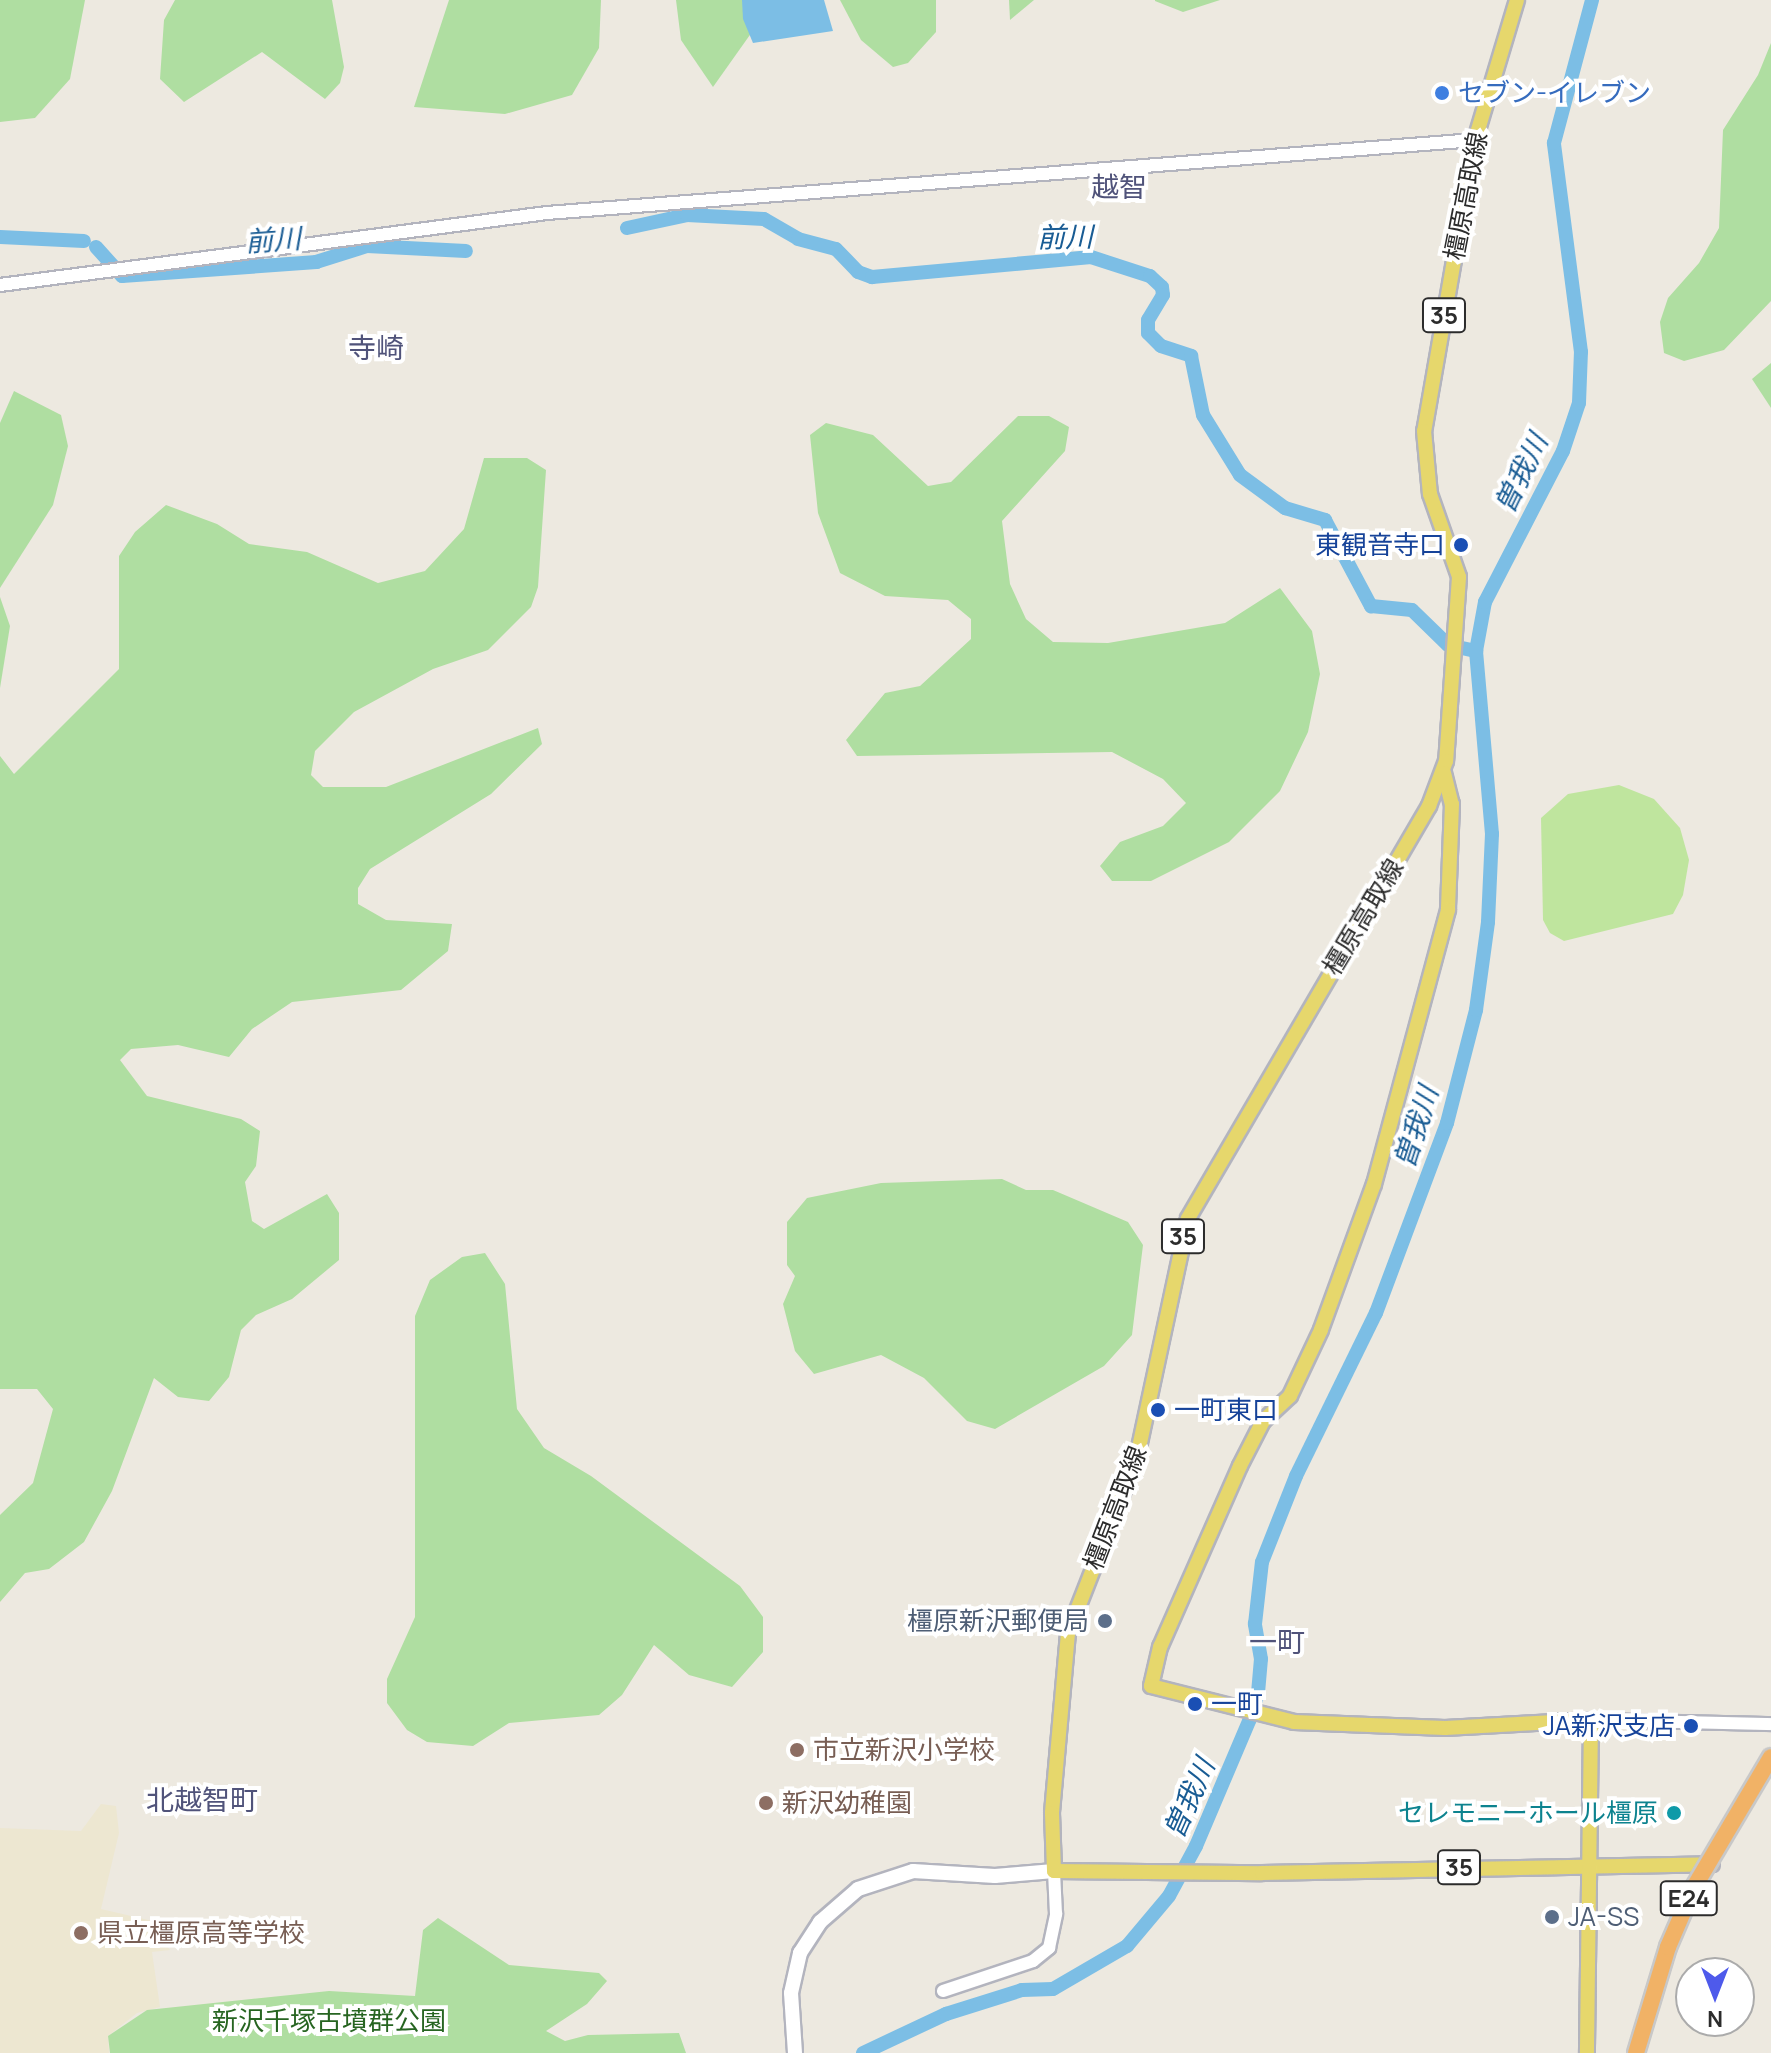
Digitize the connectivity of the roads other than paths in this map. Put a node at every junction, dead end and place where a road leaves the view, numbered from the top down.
1 (1517, 0) edge
2 (1475, 140) junction
3 (0, 285) edge
4 (1443, 773) junction
5 (1591, 1720) junction
6 (1771, 1724) edge
7 (1771, 1757) edge
8 (1589, 1864) junction
9 (1712, 1864) dead end
10 (1054, 1871) junction
11 (943, 1991) dead end
12 (795, 2053) edge
13 (1587, 2053) edge
14 (1636, 2053) edge

1 - 2 main road, 橿原高取線 / 35
2 - 3 street
2 - 4 main road, 橿原高取線 / 35
4 - 5 main road, 橿原高取線 / 35
4 - 10 main road, 橿原高取線 / 35
5 - 6 street
5 - 8 main road
7 - 14 highway, E24, bridge
8 - 9 main road, 35
8 - 10 main road, 35
8 - 13 main road
10 - 11 street
10 - 12 main road

